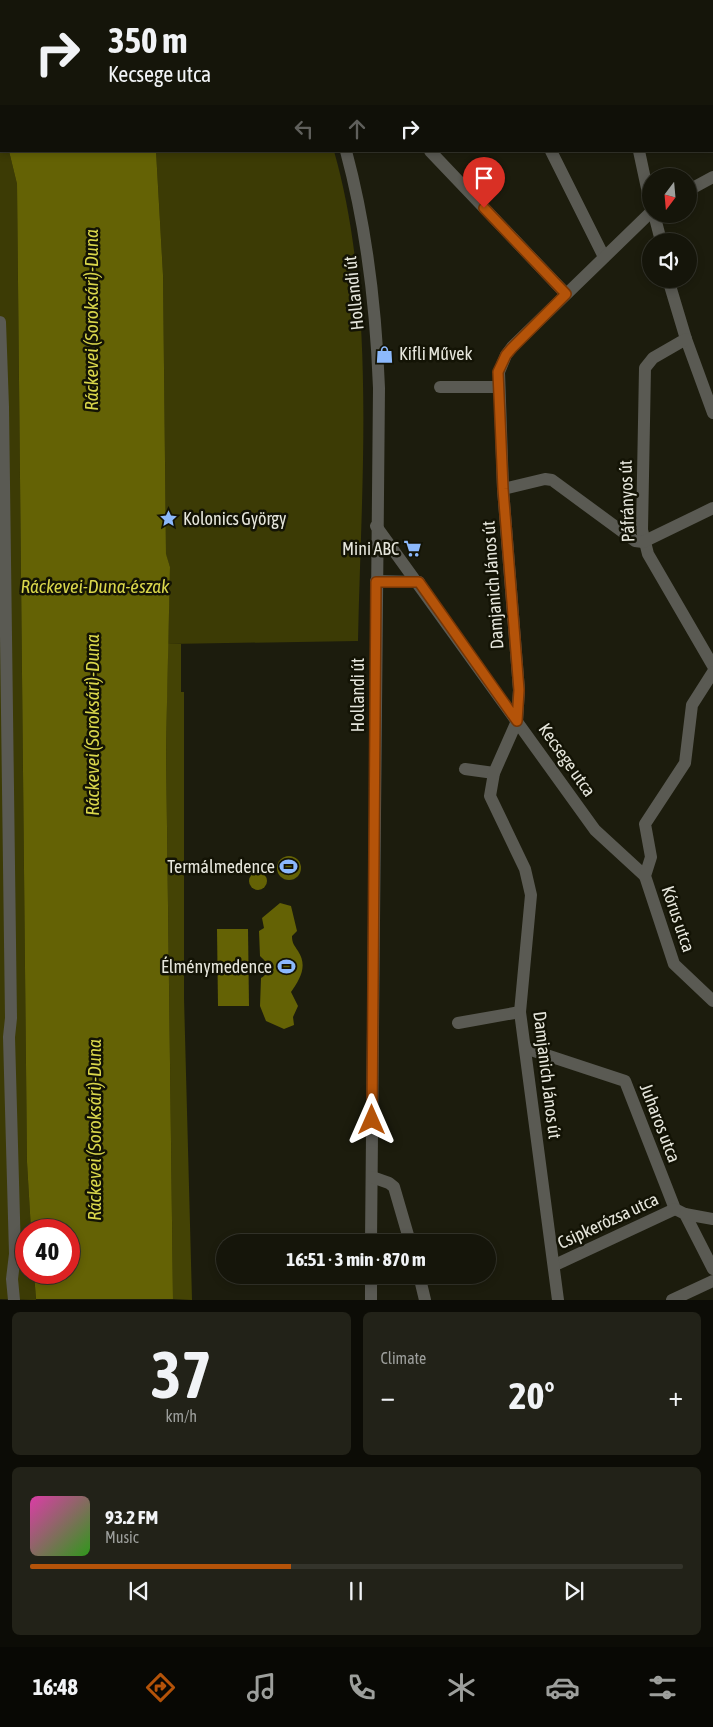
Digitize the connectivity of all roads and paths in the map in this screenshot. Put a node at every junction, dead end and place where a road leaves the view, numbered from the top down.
1 (346, 152) edge
2 (431, 152) edge
3 (552, 152) edge
4 (639, 152) edge
5 (643, 168) edge
6 (713, 177) edge
7 (698, 185) edge
8 (642, 216) edge
9 (604, 256) junction
10 (671, 288) edge
11 (566, 294) junction
12 (0, 322) edge
13 (686, 338) junction
14 (440, 387) dead end
15 (497, 387) junction
16 (2, 412) edge
17 (713, 413) edge
18 (503, 489) junction
19 (713, 508) edge
20 (376, 526) junction
21 (643, 542) junction
22 (376, 582) junction
23 (419, 582) junction
24 (3, 642) edge
25 (713, 666) edge
26 (713, 672) edge
27 (517, 721) junction
28 (465, 769) dead end
29 (494, 773) junction
30 (4, 833) edge
31 (645, 876) junction
32 (713, 1001) edge
33 (520, 1012) junction
34 (458, 1023) dead end
35 (4, 1037) edge
36 (525, 1048) junction
37 (372, 1177) junction
38 (680, 1212) junction
39 (713, 1219) edge
40 (371, 1234) edge
41 (408, 1234) edge
42 (555, 1265) junction
43 (713, 1269) edge
44 (6, 1279) edge
45 (713, 1281) edge
46 (371, 1284) edge
47 (421, 1284) edge
48 (14, 1300) edge
49 (371, 1300) edge
50 (425, 1300) edge
51 (558, 1300) edge
52 (672, 1300) edge

1 - 20 street, Hollandi út
2 - 11 street
3 - 9 street
4 - 5 street
6 - 7 street
8 - 9 street, Damjanich János út
9 - 11 street, Damjanich János út
10 - 13 street
11 - 15 street, Damjanich János út
12 - 16 street
13 - 17 street
13 - 21 street, Páfrányos út
14 - 15 street
15 - 18 street, Damjanich János út
16 - 24 street
18 - 21 street
18 - 27 street, Damjanich János út
19 - 21 street
20 - 22 street, Hollandi út
20 - 23 street, Kecsege utca
21 - 25 street, Páfrányos út
22 - 23 street
22 - 37 street, Hollandi út
23 - 27 street, Kecsege utca
24 - 30 street
26 - 31 street, Kórus utca
27 - 29 street, Damjanich János út
27 - 31 street, Kecsege utca
28 - 29 street
29 - 33 street, Damjanich János út
30 - 35 street
31 - 32 street, Kórus utca
33 - 34 street
33 - 36 street, Damjanich János út
35 - 44 street
36 - 38 street, Juharos utca
36 - 42 street, Damjanich János út
37 - 40 street, Hollandi út
37 - 41 street
38 - 39 street
38 - 42 street, Csipkerózsa utca
38 - 43 street, Juharos utca
42 - 51 street, Damjanich János út
44 - 48 street
45 - 52 street
46 - 49 street
47 - 50 street

